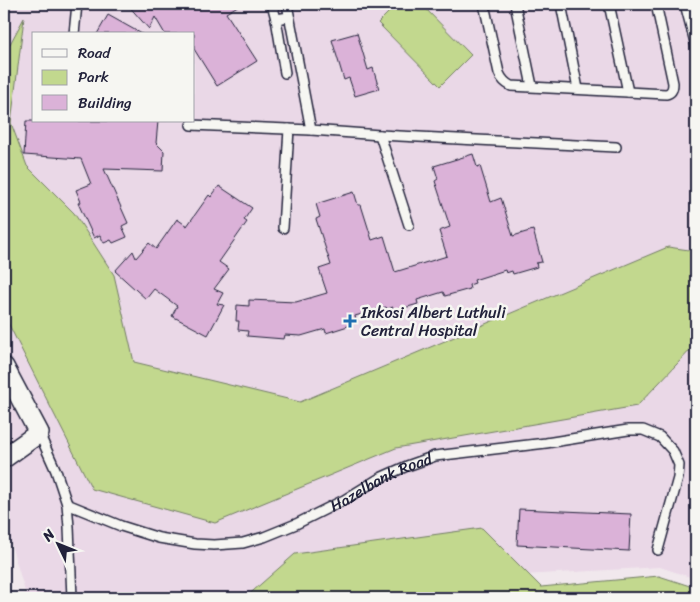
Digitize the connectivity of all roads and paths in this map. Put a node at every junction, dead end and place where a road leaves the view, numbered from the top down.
1 (76, 4) edge
2 (272, 4) edge
3 (286, 4) edge
4 (484, 4) edge
5 (515, 4) edge
6 (561, 4) edge
7 (609, 4) edge
8 (656, 4) edge
9 (686, 4) edge
10 (289, 17) junction
11 (276, 19) junction
12 (74, 32) edge
13 (696, 46) edge
14 (286, 73) dead end
15 (532, 86) junction
16 (578, 89) junction
17 (628, 92) junction
18 (191, 125) dead end
19 (289, 129) junction
20 (310, 130) junction
21 (380, 135) junction
22 (616, 147) dead end
23 (409, 225) dead end
24 (283, 228) dead end
25 (4, 367) edge
26 (39, 434) junction
27 (4, 458) edge
28 (67, 504) junction
29 (658, 550) dead end
30 (72, 598) edge

1 - 12 lane
2 - 11 lane
3 - 10 lane
4 - 15 lane
5 - 15 lane
6 - 16 lane
7 - 17 lane
8 - 17 lane
9 - 13 lane
10 - 11 lane
10 - 20 lane
11 - 14 lane
15 - 16 lane
16 - 17 lane
18 - 19 lane
19 - 20 lane
19 - 24 lane
20 - 21 lane
21 - 22 lane
21 - 23 lane
25 - 26 street
26 - 27 street
26 - 28 lane
28 - 29 lane, Hazelbank Road
28 - 30 lane

